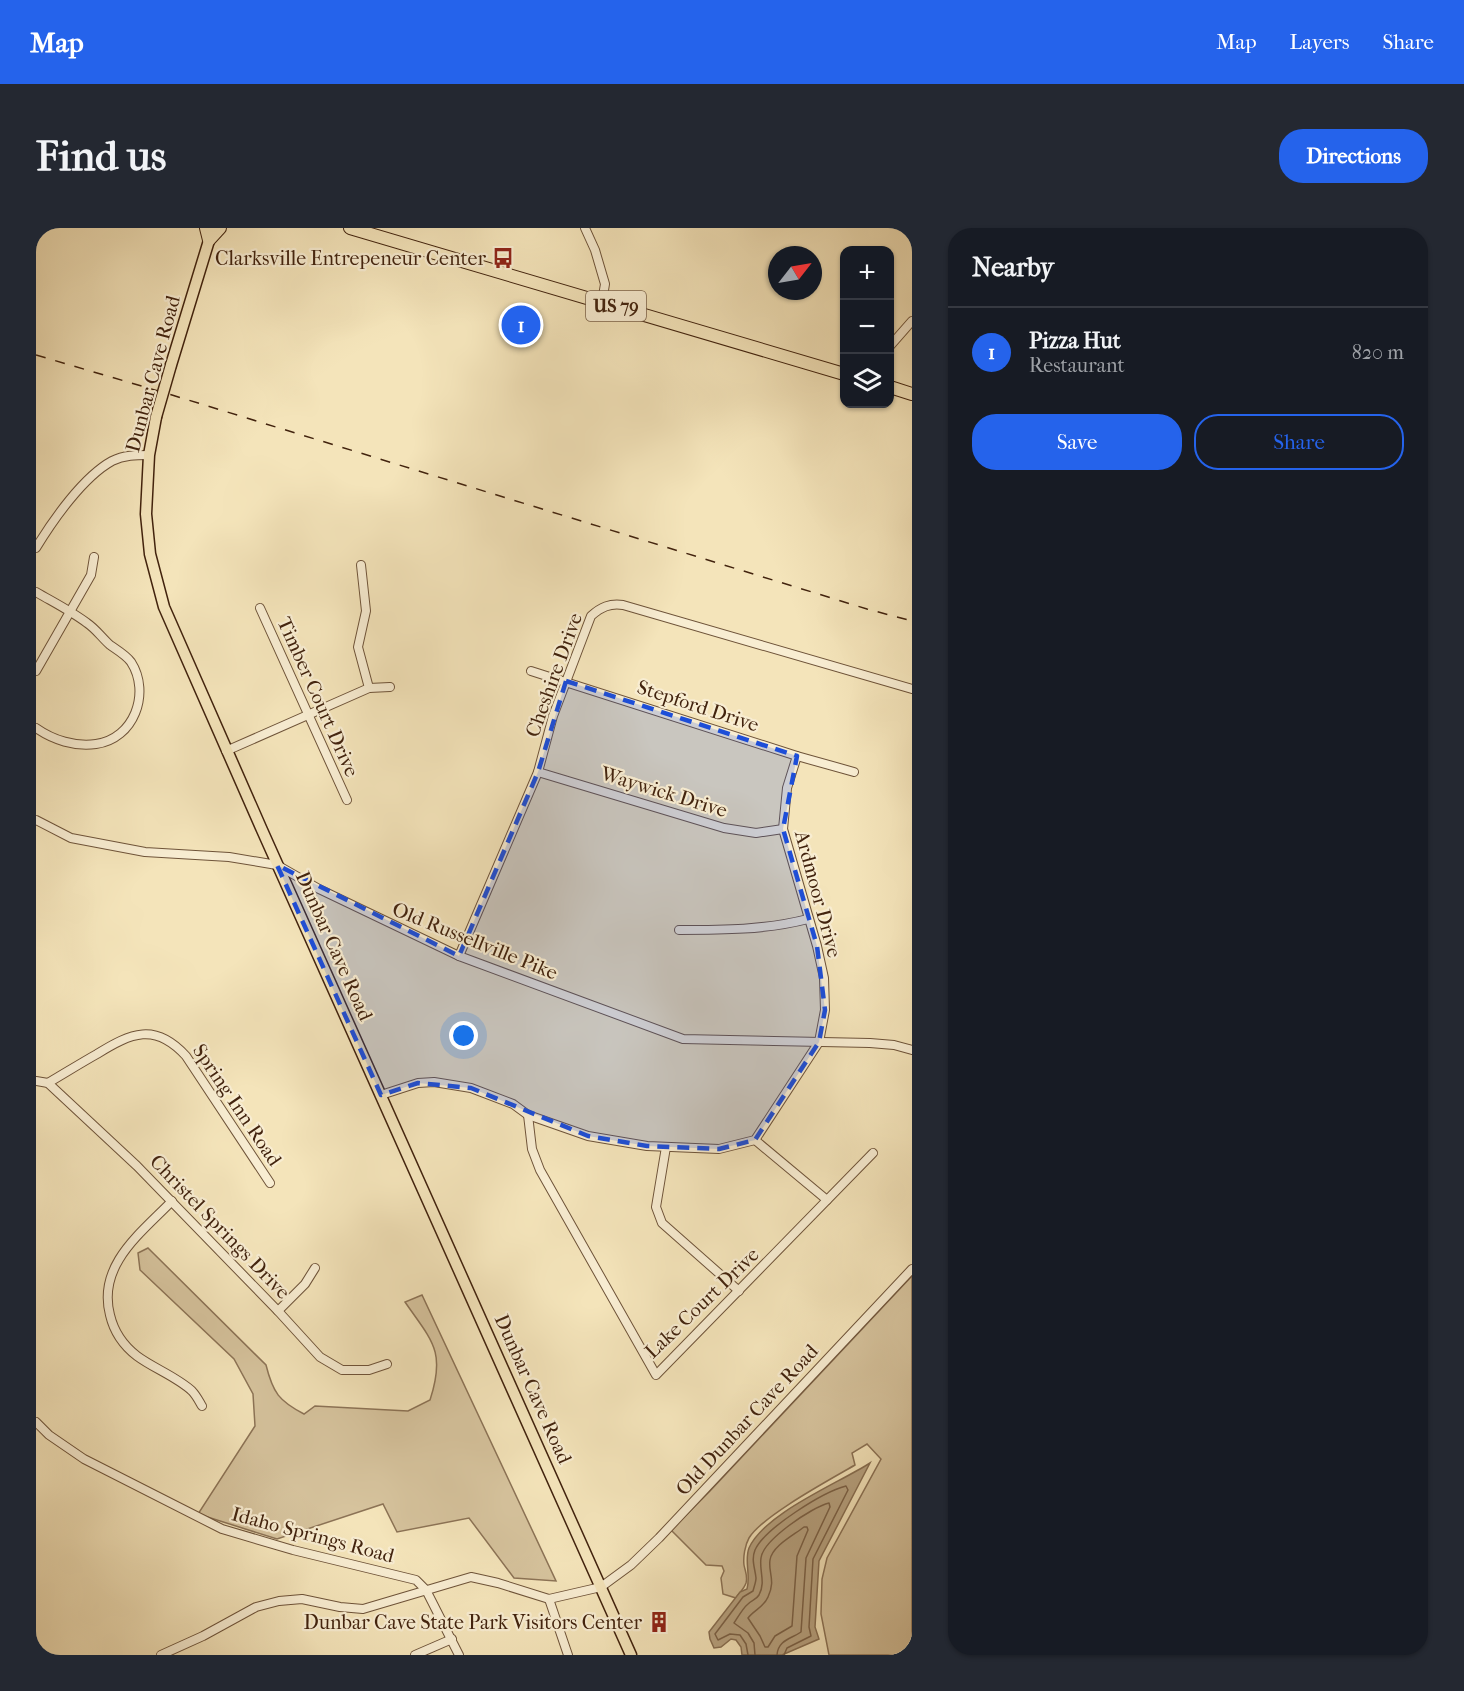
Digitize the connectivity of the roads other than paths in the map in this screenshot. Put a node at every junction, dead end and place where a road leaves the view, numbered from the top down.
1 (220, 228) edge
2 (350, 228) edge
3 (585, 228) edge
4 (209, 232) edge
5 (389, 233) edge
6 (602, 302) junction
7 (912, 321) edge
8 (894, 341) edge
9 (840, 373) edge
10 (894, 388) edge
11 (912, 394) edge
12 (148, 455) junction
13 (36, 548) edge
14 (94, 557) dead end
15 (361, 565) dead end
16 (36, 592) edge
17 (260, 608) dead end
18 (71, 613) junction
19 (36, 671) edge
20 (531, 671) dead end
21 (566, 681) junction
22 (390, 687) dead end
23 (369, 688) junction
24 (912, 689) edge
25 (307, 714) junction
26 (36, 728) edge
27 (226, 751) junction
28 (797, 756) junction
29 (538, 771) junction
30 (854, 772) dead end
31 (346, 800) dead end
32 (36, 820) edge
33 (783, 829) junction
34 (277, 865) junction
35 (808, 919) junction
36 (679, 930) dead end
37 (459, 956) junction
38 (819, 1042) junction
39 (912, 1050) edge
40 (36, 1081) edge
41 (48, 1083) junction
42 (381, 1095) junction
43 (528, 1115) junction
44 (755, 1140) junction
45 (666, 1147) junction
46 (873, 1153) dead end
47 (270, 1183) dead end
48 (827, 1200) junction
49 (172, 1201) junction
50 (315, 1268) dead end
51 (912, 1269) edge
52 (739, 1291) junction
53 (278, 1311) junction
54 (387, 1364) dead end
55 (202, 1406) dead end
56 (36, 1422) edge
57 (601, 1587) junction
58 (426, 1590) junction
59 (549, 1599) junction
60 (452, 1639) junction
61 (161, 1655) edge
62 (415, 1655) edge
63 (459, 1655) edge
64 (568, 1655) edge
65 (632, 1655) edge

1 - 4 highway
2 - 5 highway, US 79
3 - 6 street
4 - 12 main road, Dunbar Cave Road, bridge
5 - 6 highway, US 79
6 - 9 highway, US 79
7 - 8 street
10 - 11 highway
12 - 13 street
12 - 27 main road, Dunbar Cave Road
14 - 18 street
15 - 23 street
16 - 18 street
17 - 25 street, Timber Court Drive
18 - 19 street
18 - 26 street
20 - 21 street, Stepford Drive
21 - 24 street, Cheshire Drive
21 - 28 street, Stepford Drive
21 - 29 street, Cheshire Drive
22 - 23 street
23 - 25 street
25 - 27 street
25 - 31 street, Timber Court Drive
27 - 34 main road, Dunbar Cave Road
28 - 30 street, Stepford Drive
28 - 33 street, Ardmoor Drive
29 - 33 street, Waywick Drive
29 - 37 street, Cheshire Drive
32 - 34 street, Old Russellville Pike
33 - 35 street, Ardmoor Drive
34 - 37 street, Old Russellville Pike
34 - 42 main road, Dunbar Cave Road
35 - 36 street
35 - 38 street, Ardmoor Drive
37 - 38 street, Old Russellville Pike
38 - 39 street, Old Russellville Pike
38 - 44 street
40 - 41 street
41 - 47 street, Spring Inn Road
41 - 49 street, Christel Springs Drive
42 - 43 street
42 - 57 main road, Dunbar Cave Road
43 - 45 street
43 - 52 street, Lake Court Drive
44 - 45 street
44 - 48 street
45 - 52 street
46 - 48 street, Lake Court Drive
48 - 52 street, Lake Court Drive
49 - 53 street, Christel Springs Drive
49 - 55 street
50 - 53 street
51 - 57 street, Old Dunbar Cave Road
53 - 54 street, Christel Springs Drive
56 - 58 street, Idaho Springs Road
57 - 59 street
57 - 65 main road, Dunbar Cave Road
58 - 59 street
58 - 60 street
58 - 61 street
59 - 64 street
60 - 62 street
60 - 63 street

